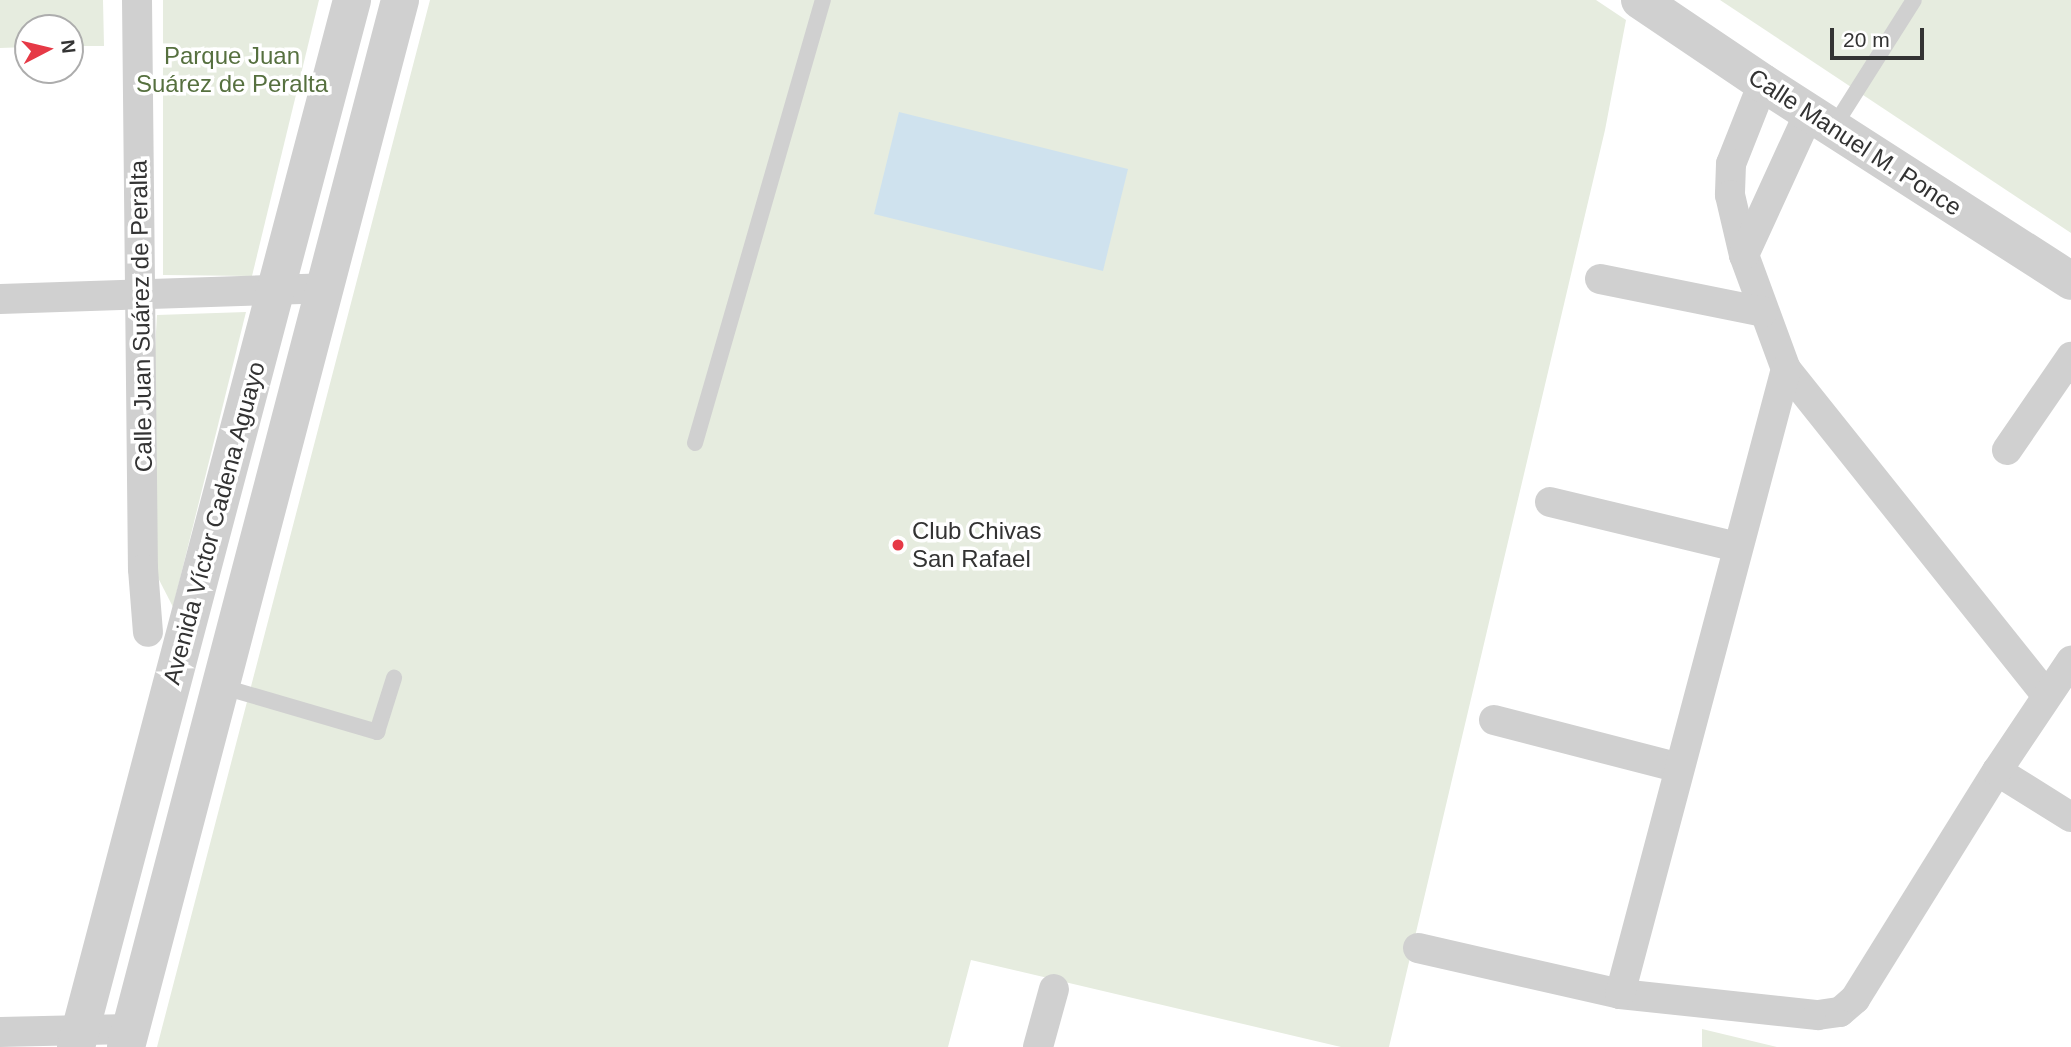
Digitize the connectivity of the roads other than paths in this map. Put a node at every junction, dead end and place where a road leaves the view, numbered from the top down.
1 (137, 0) edge
2 (352, 0) edge
3 (400, 0) edge
4 (823, 0) edge
5 (1640, 0) edge
6 (1914, 0) edge
7 (1763, 83) junction
8 (1821, 120) junction
9 (1744, 255) junction
10 (1600, 279) dead end
11 (2071, 281) edge
12 (325, 288) junction
13 (276, 290) junction
14 (141, 295) junction
15 (0, 299) edge
16 (1763, 312) junction
17 (2071, 358) edge
18 (1786, 369) junction
19 (695, 443) dead end
20 (2007, 450) dead end
21 (1550, 502) dead end
22 (1738, 547) junction
23 (148, 632) dead end
24 (2071, 661) edge
25 (394, 678) dead end
26 (220, 686) junction
27 (2047, 696) junction
28 (1494, 720) dead end
29 (1679, 768) junction
30 (1997, 771) junction
31 (2071, 817) edge
32 (1418, 948) dead end
33 (1054, 989) dead end
34 (1620, 994) junction
35 (0, 1032) edge
36 (127, 1038) edge
37 (77, 1039) edge
38 (1038, 1047) edge

1 - 14 street, Calle Juan Suárez de Peralta
2 - 13 street, Avenida Víctor Cadena Aguayo
3 - 12 street, Avenida Víctor Cadena Aguayo
4 - 19 lane
5 - 7 street, Calle Manuel M. Ponce
6 - 8 lane
7 - 8 street, Calle Manuel M. Ponce
7 - 9 street
8 - 9 street
8 - 11 street, Calle Manuel M. Ponce
9 - 16 street
10 - 16 street
12 - 13 street
12 - 26 street, Avenida Víctor Cadena Aguayo
13 - 14 street
13 - 37 street, Avenida Víctor Cadena Aguayo
14 - 15 street
14 - 23 street, Calle Juan Suárez de Peralta
16 - 18 street
17 - 20 street
18 - 22 street
18 - 27 street
21 - 22 street
22 - 29 street
24 - 27 street
25 - 26 lane
26 - 36 street, Avenida Víctor Cadena Aguayo
27 - 30 street
28 - 29 street
29 - 34 street
30 - 31 street
30 - 34 street
32 - 34 street
33 - 38 street
35 - 37 street
36 - 37 street

